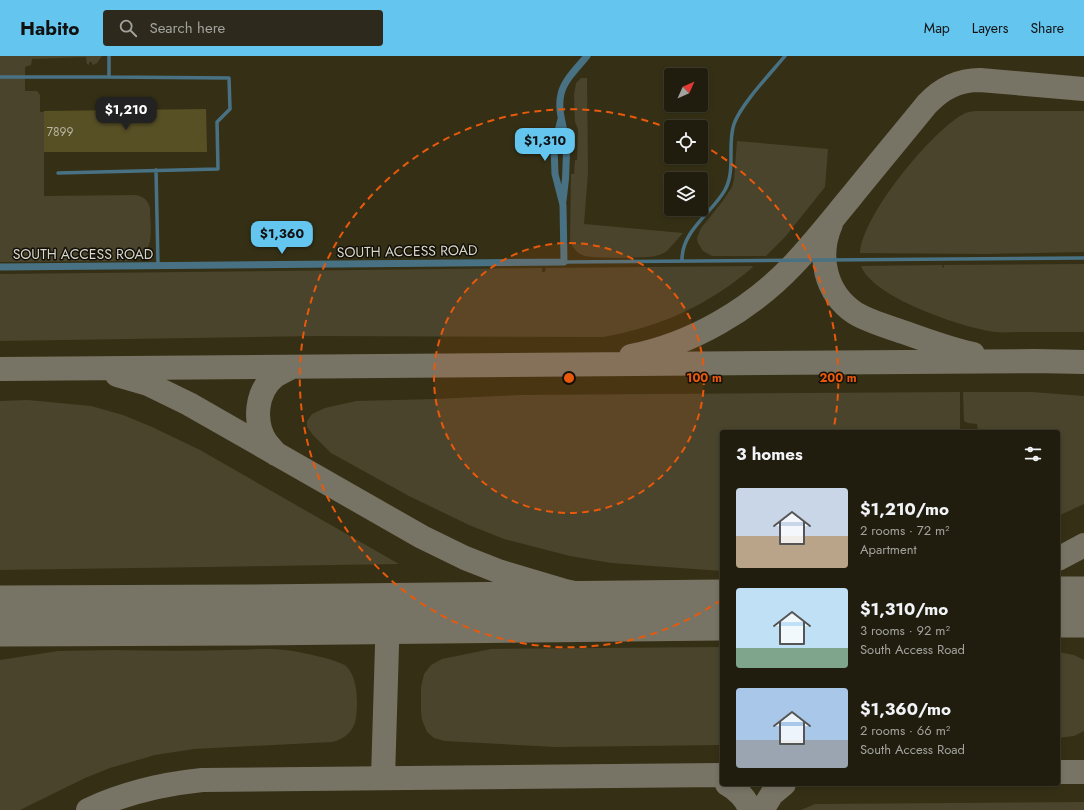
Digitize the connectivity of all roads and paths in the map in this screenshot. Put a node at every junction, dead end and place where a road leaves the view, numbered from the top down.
1 (109, 56) edge
2 (587, 56) edge
3 (785, 56) edge
4 (0, 77) edge
5 (109, 77) junction
6 (561, 119) junction
7 (156, 170) junction
8 (58, 173) dead end
9 (563, 205) junction
10 (1084, 258) edge
11 (682, 261) junction
12 (564, 262) junction
13 (158, 266) junction
14 (0, 267) edge

1 - 5 lane
2 - 6 street
3 - 11 lane
4 - 5 lane
5 - 7 lane
6 - 9 street
6 - 9 street
7 - 8 lane
7 - 13 lane
9 - 12 street
10 - 11 lane
11 - 12 lane
12 - 13 street, SOUTH ACCESS ROAD
13 - 14 street, SOUTH ACCESS ROAD

